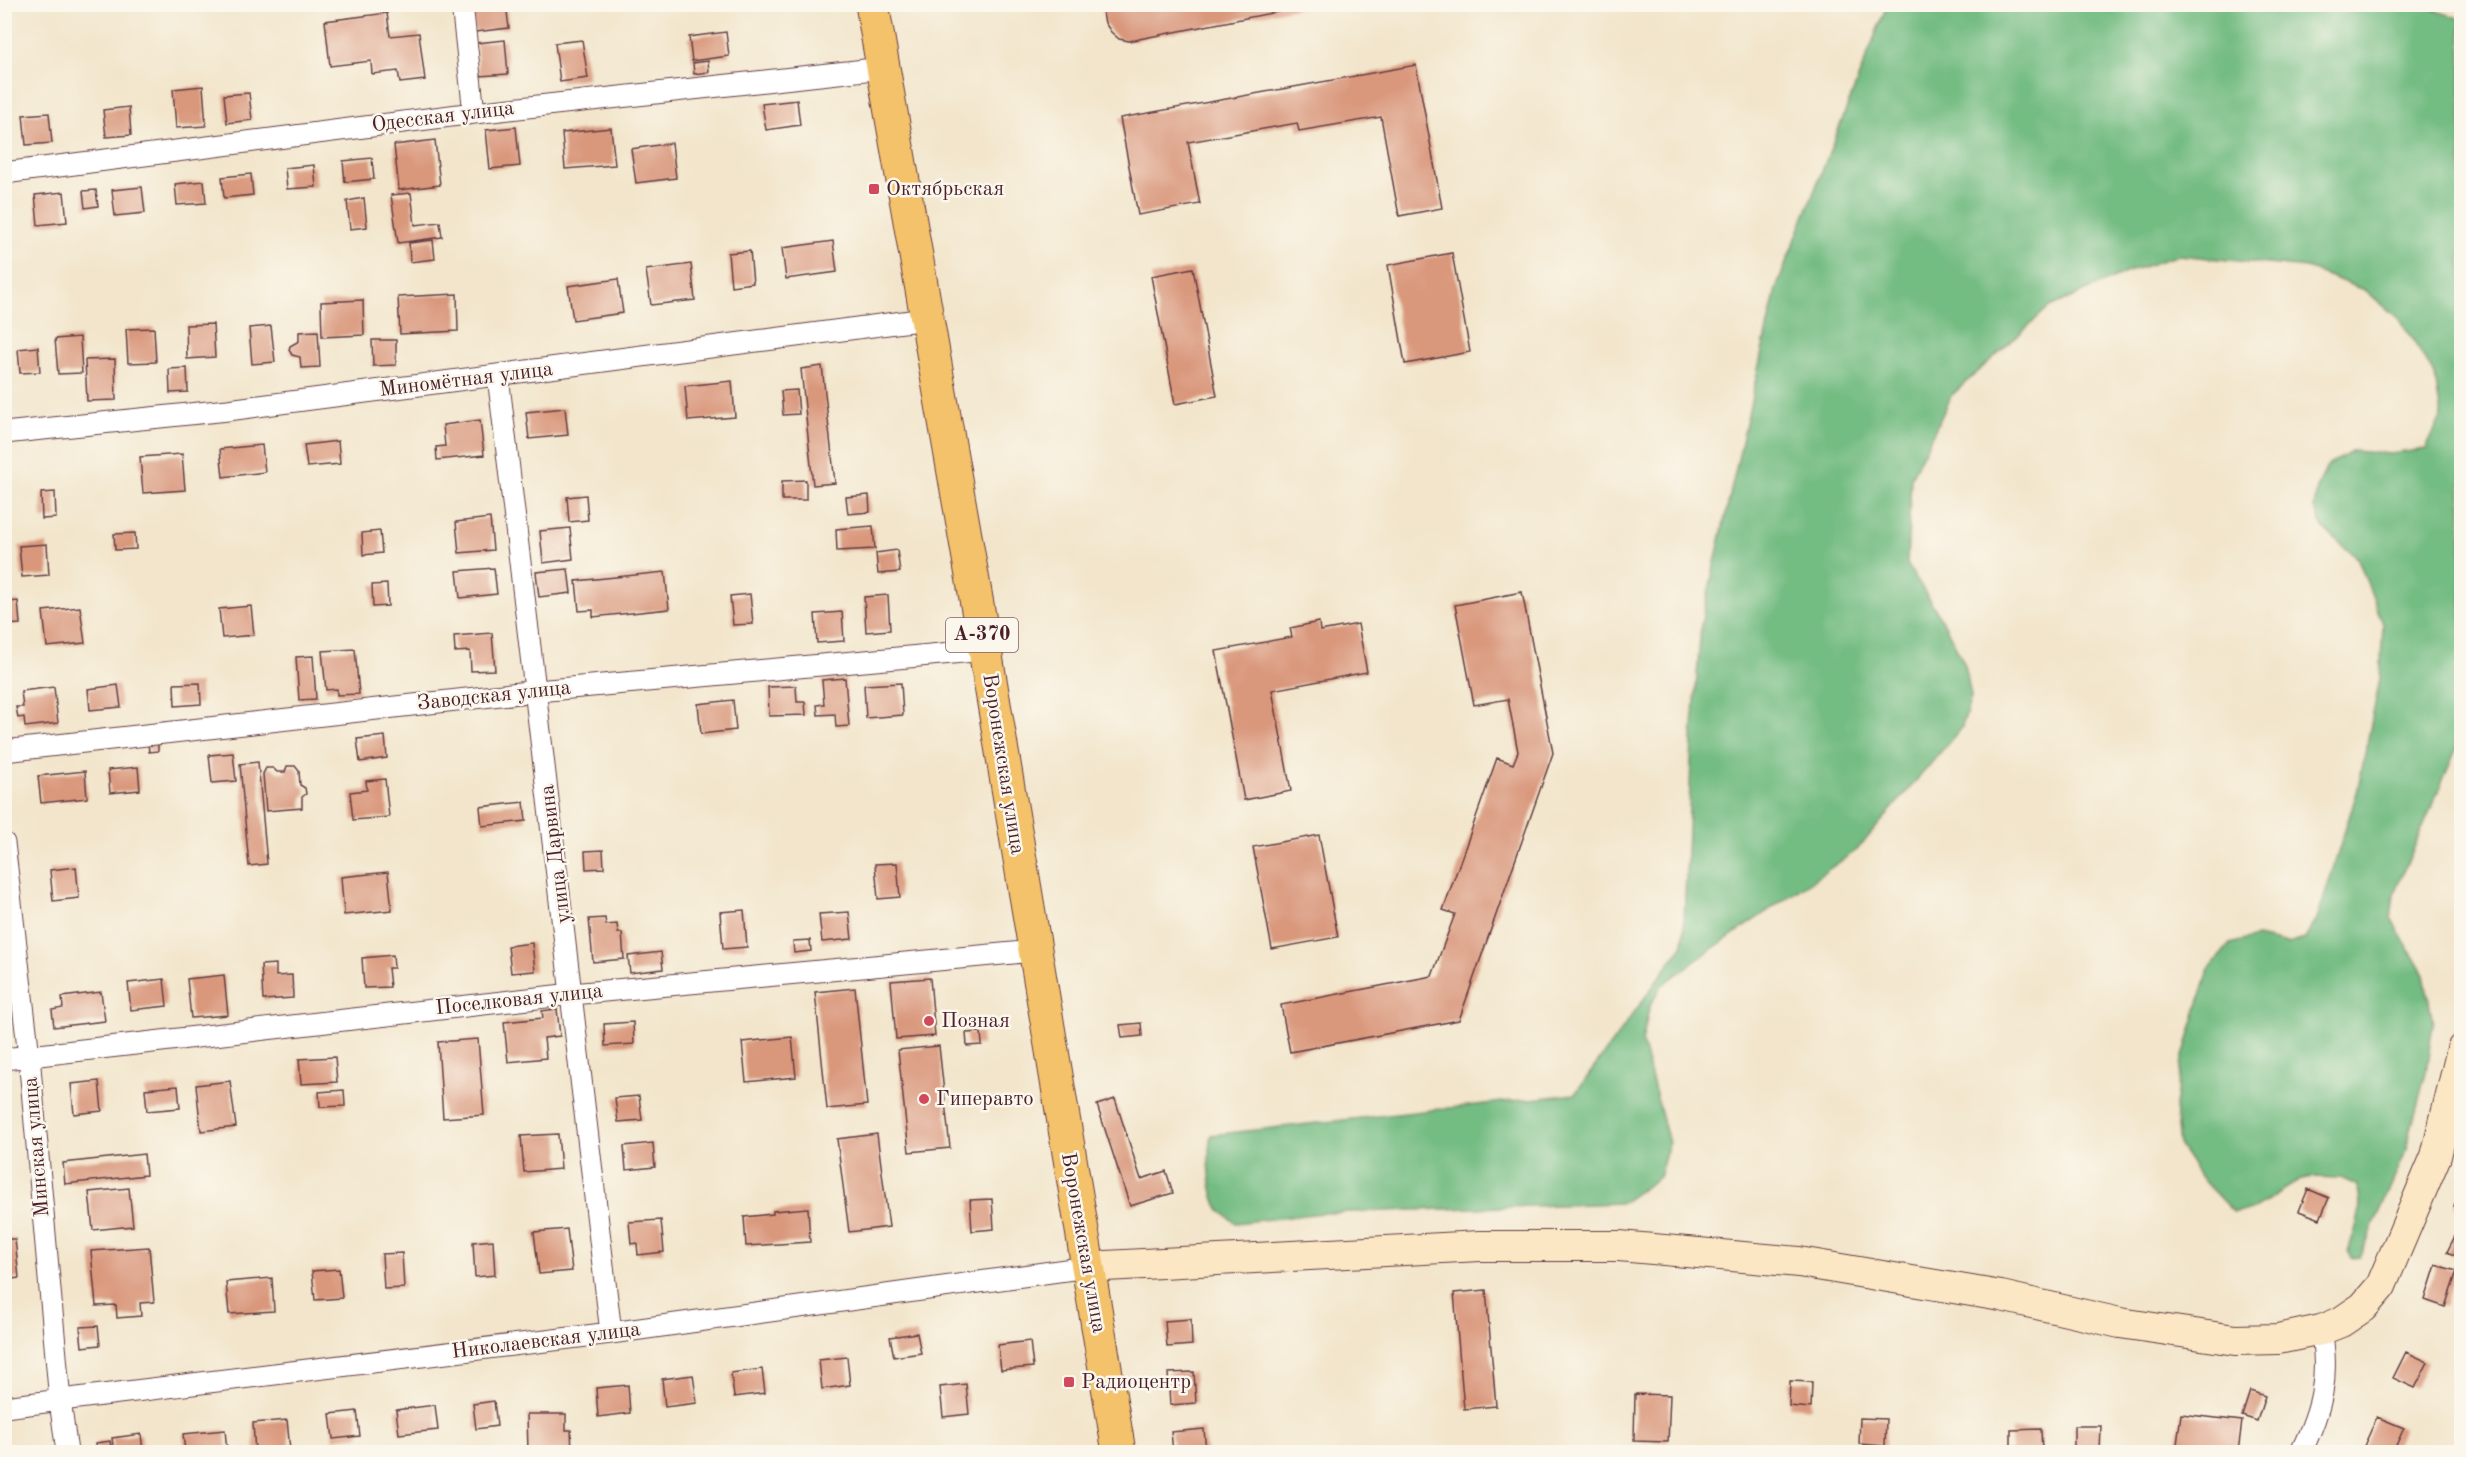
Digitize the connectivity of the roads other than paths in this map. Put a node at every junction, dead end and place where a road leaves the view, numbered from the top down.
1 (462, 4) edge
2 (872, 4) edge
3 (883, 68) junction
4 (474, 112) junction
5 (4, 172) edge
6 (926, 319) junction
7 (498, 376) junction
8 (4, 433) edge
9 (985, 650) junction
10 (537, 691) junction
11 (4, 751) edge
12 (4, 843) edge
13 (1034, 951) junction
14 (572, 994) junction
15 (2462, 1049) edge
16 (29, 1056) junction
17 (4, 1059) edge
18 (1087, 1267) junction
19 (2321, 1330) junction
20 (611, 1333) junction
21 (60, 1401) junction
22 (4, 1407) edge
23 (67, 1452) edge
24 (1119, 1452) edge
25 (2301, 1452) edge

1 - 4 street
2 - 3 highway, Воронежская улица / А-370
3 - 4 street, Одесская улица
3 - 6 highway, Воронежская улица / А-370
4 - 5 street, Одесская улица
6 - 7 street, Миномётная улица
6 - 9 highway, Воронежская улица / А-370
7 - 8 street, Миномётная улица
7 - 10 street, улица Дарвина
9 - 10 street, Заводская улица
9 - 13 highway, Воронежская улица / А-370
10 - 11 street, Заводская улица
10 - 14 street, улица Дарвина
12 - 16 street, Минская улица
13 - 14 street, Поселковая улица
13 - 18 highway, Воронежская улица / А-370
14 - 16 street, Поселковая улица
14 - 20 street, улица Дарвина
15 - 19 main road
16 - 17 street, Поселковая улица
16 - 21 street, Минская улица
18 - 19 main road
18 - 20 street, Николаевская улица
18 - 24 highway, Воронежская улица / А-370
19 - 25 street
20 - 21 street, Николаевская улица
21 - 22 street, Николаевская улица
21 - 23 street, Минская улица

